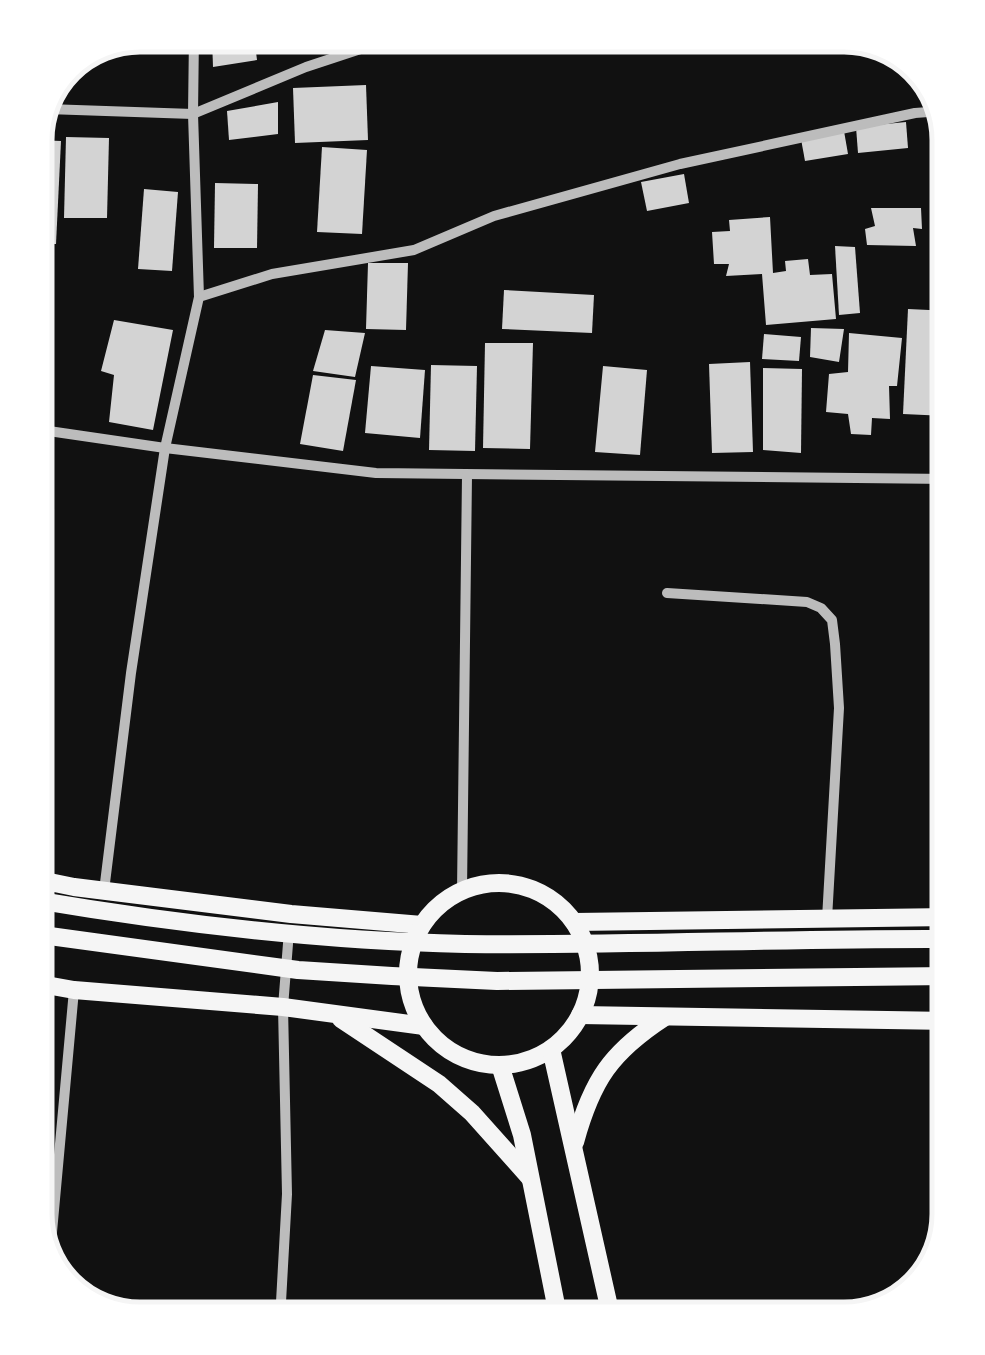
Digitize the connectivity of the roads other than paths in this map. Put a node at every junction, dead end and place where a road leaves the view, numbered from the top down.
1 (194, 53) edge
2 (350, 53) edge
3 (59, 109) edge
4 (928, 112) edge
5 (193, 114) junction
6 (200, 297) junction
7 (53, 432) edge
8 (165, 448) junction
9 (467, 475) junction
10 (932, 479) edge
11 (667, 594) dead end
12 (52, 882) edge
13 (104, 891) junction
14 (462, 891) junction
15 (52, 903) edge
16 (291, 914) junction
17 (932, 918) edge
18 (827, 919) junction
19 (574, 922) junction
20 (422, 925) junction
21 (52, 936) edge
22 (932, 938) edge
23 (932, 976) edge
24 (52, 986) edge
25 (74, 990) junction
26 (283, 1008) junction
27 (580, 1015) junction
28 (336, 1016) junction
29 (667, 1016) junction
30 (932, 1021) edge
31 (424, 1026) junction
32 (551, 1049) junction
33 (500, 1065) junction
34 (573, 1147) junction
35 (531, 1179) junction
36 (52, 1219) edge
37 (281, 1302) edge
38 (556, 1302) edge
39 (608, 1302) edge

1 - 5 street
2 - 5 street
3 - 5 street
4 - 6 street
5 - 6 street
6 - 8 street
7 - 8 street
8 - 9 street
8 - 13 street
9 - 10 street
9 - 14 street
11 - 18 street
12 - 13 main road
13 - 16 main road
14 - 19 main road
14 - 20 main road
15 - 22 main road
16 - 20 main road
16 - 26 street
17 - 18 main road
18 - 19 main road
19 - 27 main road
20 - 31 main road
21 - 23 main road
24 - 25 main road
25 - 26 main road
25 - 36 street
26 - 28 main road
26 - 37 street
27 - 29 main road
27 - 32 main road
28 - 31 main road
28 - 35 main road
29 - 30 main road
29 - 34 main road
31 - 33 main road
32 - 33 main road
32 - 34 main road
33 - 35 main road
34 - 39 main road
35 - 38 main road

